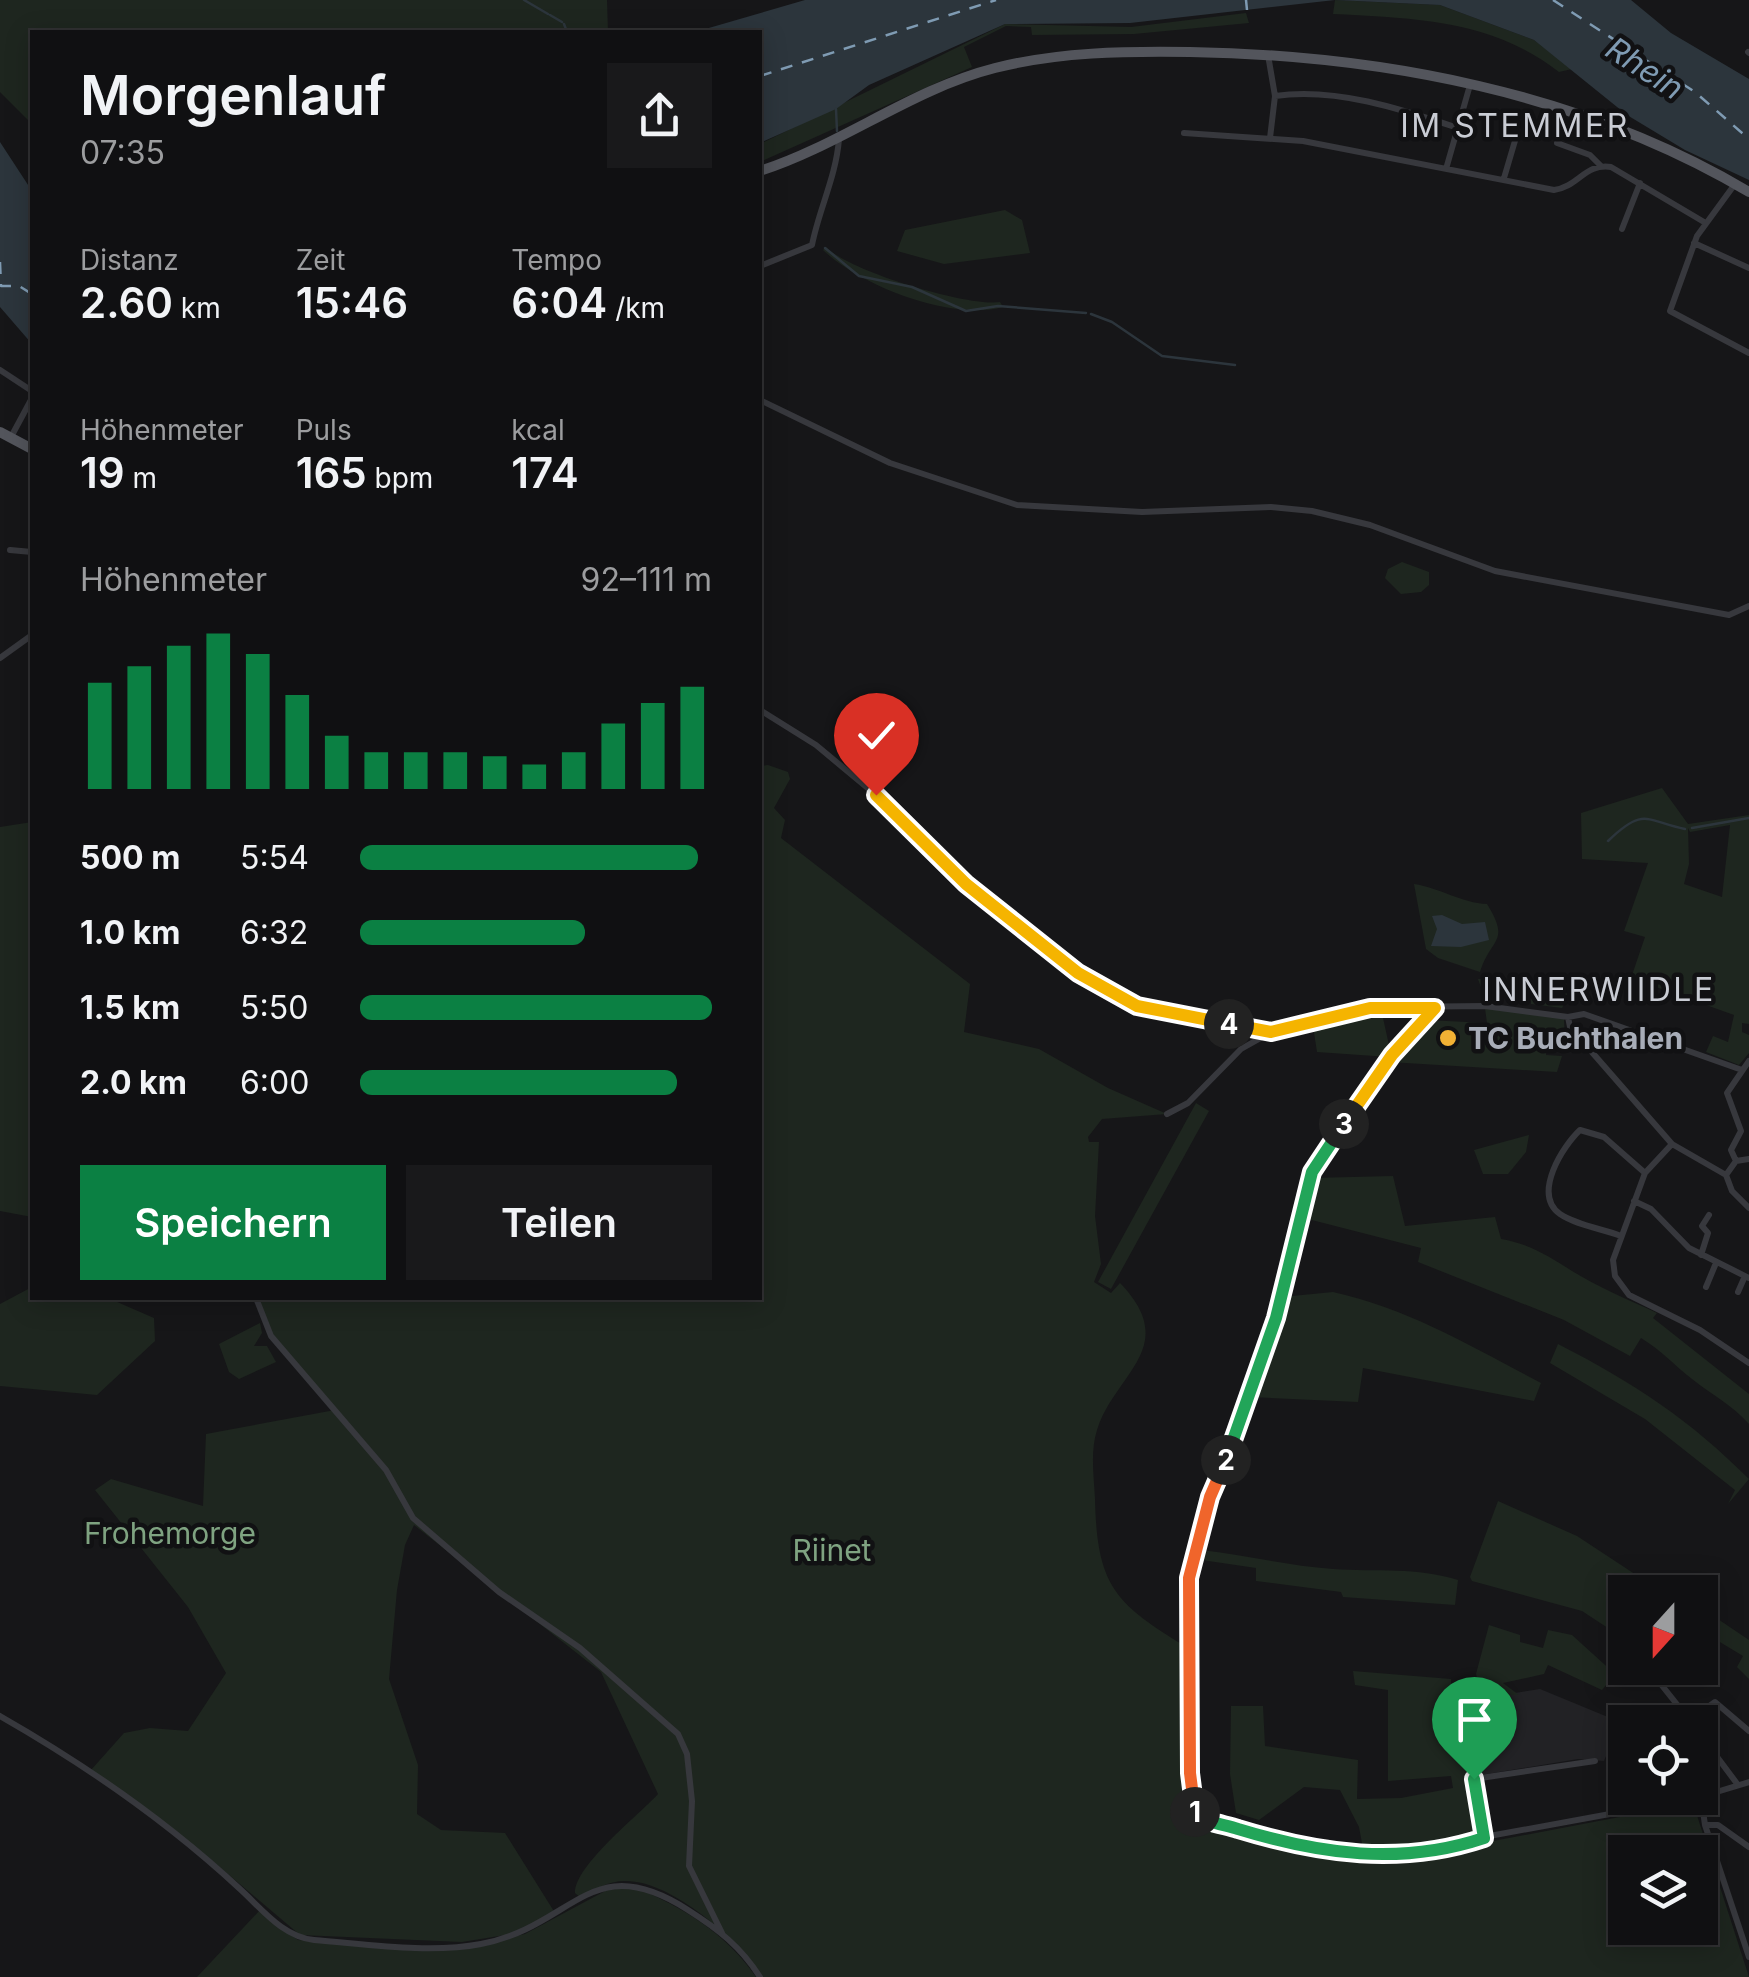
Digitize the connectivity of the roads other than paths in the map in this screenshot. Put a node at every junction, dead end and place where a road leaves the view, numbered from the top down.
1 (1268, 55) junction
2 (1470, 85) junction
3 (1275, 96) junction
4 (1458, 128) junction
5 (1184, 134) dead end
6 (1540, 137) dead end
7 (1270, 138) junction
8 (840, 139) junction
9 (1557, 143) dead end
10 (1600, 165) junction
11 (1446, 169) junction
12 (762, 171) edge
13 (1504, 178) junction
14 (1640, 183) junction
15 (1741, 188) edge
16 (1704, 222) junction
17 (1622, 229) dead end
18 (1694, 244) junction
19 (762, 265) edge
20 (1749, 268) edge
21 (1749, 353) edge
22 (0, 370) edge
23 (30, 392) edge
24 (30, 397) edge
25 (762, 401) edge
26 (5, 435) edge
27 (30, 448) edge
28 (10, 550) dead end
29 (30, 552) edge
30 (1749, 606) edge
31 (30, 636) edge
32 (0, 658) edge
33 (762, 711) edge
34 (1435, 1008) junction
35 (1568, 1017) junction
36 (1271, 1032) junction
37 (1746, 1067) edge
38 (1166, 1114) dead end
39 (1745, 1131) edge
40 (1672, 1144) junction
41 (1749, 1158) edge
42 (1736, 1162) junction
43 (1646, 1173) junction
44 (1726, 1175) junction
45 (1634, 1202) junction
46 (1749, 1208) edge
47 (1709, 1216) dead end
48 (1621, 1236) junction
49 (1701, 1255) junction
50 (1716, 1263) junction
51 (1747, 1277) edge
52 (1706, 1288) dead end
53 (1738, 1292) dead end
54 (257, 1300) edge
55 (1749, 1362) edge
56 (1662, 1685) edge
57 (1678, 1705) edge
58 (1711, 1705) edge
59 (0, 1716) edge
60 (1749, 1731) edge
61 (1718, 1758) edge
62 (1595, 1762) dead end
63 (1749, 1782) edge
64 (1738, 1785) junction
65 (1718, 1791) edge
66 (1608, 1814) edge
67 (1703, 1815) edge
68 (1706, 1826) junction
69 (1484, 1838) junction
70 (1749, 1848) edge
71 (722, 1929) junction
72 (1749, 1956) edge
73 (760, 1977) edge

1 - 2 main road
1 - 3 street
1 - 8 main road
2 - 4 street
2 - 15 main road
3 - 4 street
3 - 7 street
4 - 11 street
5 - 7 street
6 - 13 street
7 - 11 street
8 - 12 main road
8 - 19 street
9 - 10 street
10 - 13 street
10 - 14 street
11 - 13 street
14 - 16 street
14 - 17 street
15 - 16 street
16 - 18 street
18 - 20 street
18 - 21 street
22 - 23 street
24 - 26 street
25 - 30 street
26 - 27 main road
28 - 29 street
31 - 32 street
33 - 36 street
34 - 35 street
34 - 36 street
34 - 69 street
35 - 37 street
35 - 40 street
36 - 38 street
37 - 39 street
39 - 42 street
40 - 43 street
40 - 44 street
41 - 42 street
42 - 44 street
43 - 45 street
43 - 48 street
44 - 46 street
45 - 48 street
45 - 49 street
47 - 49 street
48 - 55 street
49 - 50 street
50 - 51 street
50 - 52 street
51 - 53 street
54 - 71 street
56 - 57 street
58 - 60 street
59 - 71 street
61 - 64 street
62 - 69 street
63 - 64 street
64 - 65 street
66 - 69 street
67 - 68 street
68 - 70 street
68 - 72 street
71 - 73 street

